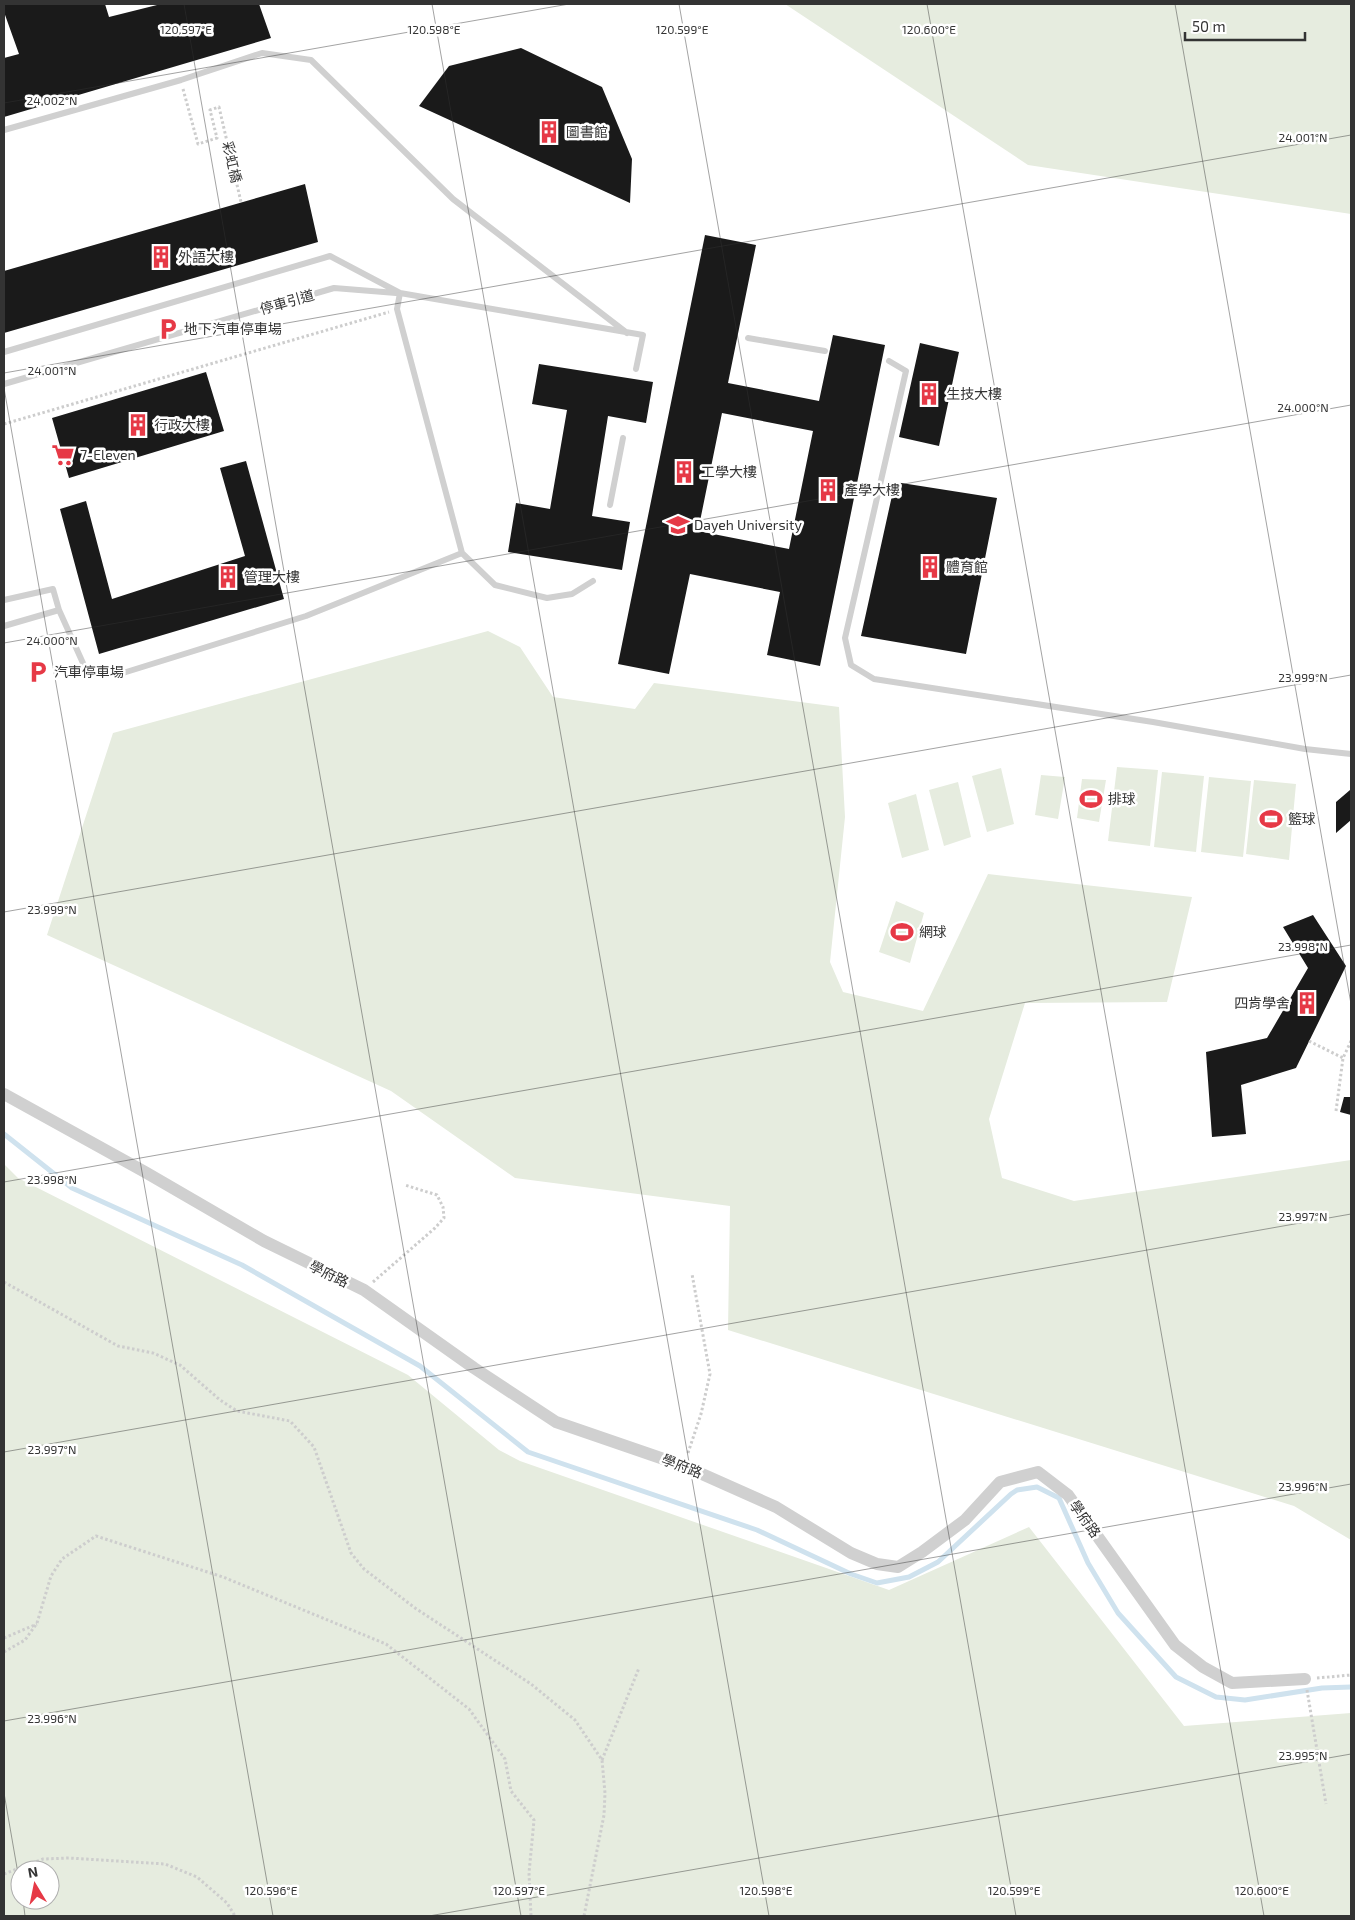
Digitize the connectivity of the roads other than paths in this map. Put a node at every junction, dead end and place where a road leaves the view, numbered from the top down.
1 (4, 130) edge
2 (400, 293) junction
3 (628, 333) junction
4 (748, 338) dead end
5 (825, 351) dead end
6 (4, 352) edge
7 (889, 361) dead end
8 (636, 369) dead end
9 (4, 384) edge
10 (623, 438) dead end
11 (610, 505) dead end
12 (462, 553) junction
13 (592, 581) dead end
14 (4, 600) edge
15 (59, 610) junction
16 (4, 626) edge
17 (1351, 754) edge
18 (4, 1094) edge
19 (1305, 1679) road end

1 - 3 lane
2 - 3 lane
2 - 6 lane
2 - 9 lane, 停車引道
2 - 12 lane
3 - 8 lane
4 - 5 lane
7 - 17 lane
10 - 11 lane
12 - 13 lane
12 - 15 lane
14 - 15 lane
15 - 16 lane
18 - 19 street, 學府路

